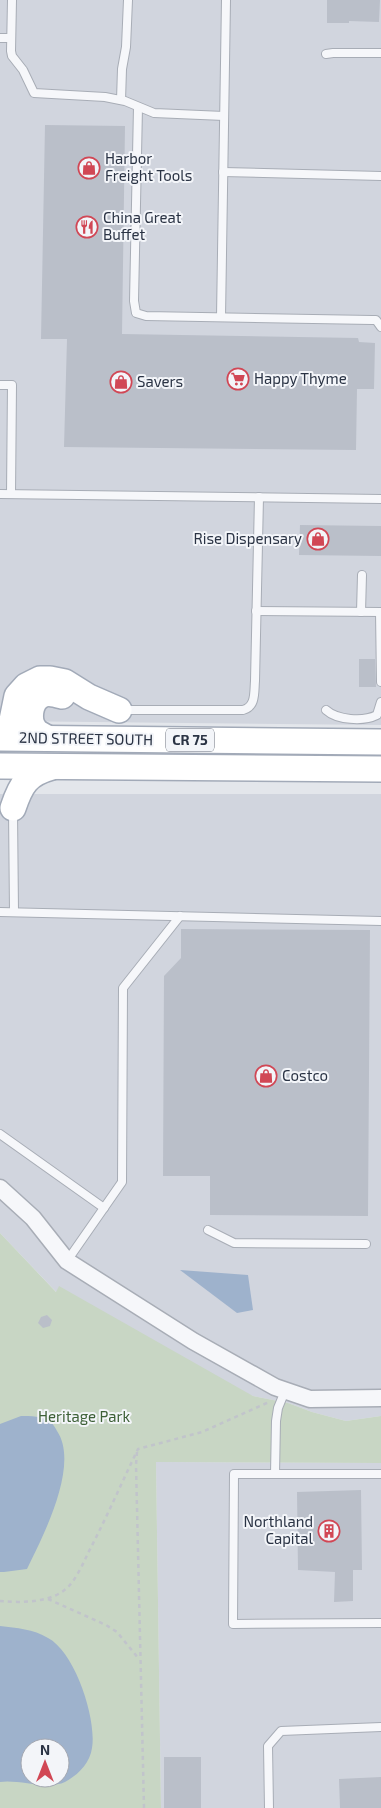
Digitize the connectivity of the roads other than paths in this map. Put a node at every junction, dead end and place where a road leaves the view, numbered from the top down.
1 (12, 0) edge
2 (128, 0) edge
3 (226, 0) edge
4 (0, 38) edge
5 (11, 38) junction
6 (326, 54) dead end
7 (381, 54) edge
8 (121, 100) junction
9 (138, 107) junction
10 (224, 116) junction
11 (223, 172) junction
12 (381, 176) edge
13 (221, 317) junction
14 (381, 327) edge
15 (0, 385) edge
16 (0, 494) edge
17 (11, 494) junction
18 (259, 497) junction
19 (381, 499) edge
20 (362, 575) dead end
21 (256, 611) junction
22 (361, 612) junction
23 (381, 612) edge
24 (381, 682) edge
25 (381, 702) edge
26 (119, 710) junction
27 (326, 710) dead end
28 (0, 738) edge
29 (47, 738) junction
30 (381, 742) edge
31 (0, 766) edge
32 (52, 766) junction
33 (381, 769) edge
34 (0, 786) edge
35 (13, 808) junction
36 (0, 912) edge
37 (14, 912) junction
38 (180, 916) junction
39 (381, 922) edge
40 (0, 1134) edge
41 (0, 1188) edge
42 (104, 1208) junction
43 (208, 1230) dead end
44 (366, 1244) dead end
45 (67, 1261) junction
46 (284, 1391) junction
47 (381, 1398) edge
48 (275, 1474) junction
49 (381, 1474) edge
50 (381, 1623) edge
51 (381, 1727) edge
52 (269, 1808) edge

1 - 5 lane
2 - 8 lane
3 - 10 lane
4 - 5 lane
5 - 8 lane
6 - 7 lane
8 - 9 lane
9 - 10 lane
9 - 13 lane
10 - 11 lane
11 - 12 lane
11 - 13 lane
13 - 14 lane
15 - 17 lane
16 - 17 lane
17 - 18 lane
18 - 19 lane
18 - 21 lane
20 - 22 lane
21 - 22 lane
21 - 26 lane
22 - 23 lane
23 - 24 lane
25 - 27 lane
26 - 28 main road
26 - 29 main road
28 - 29 main road, 2ND STREET SOUTH / CR 75
29 - 30 main road, 2ND STREET SOUTH / CR 75
31 - 32 main road, 2ND STREET SOUTH / CR 75
32 - 33 main road, 2ND STREET SOUTH / CR 75
32 - 35 main road
34 - 35 main road
35 - 37 lane
36 - 37 lane
37 - 38 lane
38 - 39 lane
38 - 42 lane
40 - 42 lane
41 - 45 street
42 - 45 lane
43 - 44 lane
45 - 46 street
46 - 47 street
46 - 48 lane
48 - 49 lane
48 - 50 lane
51 - 52 lane

